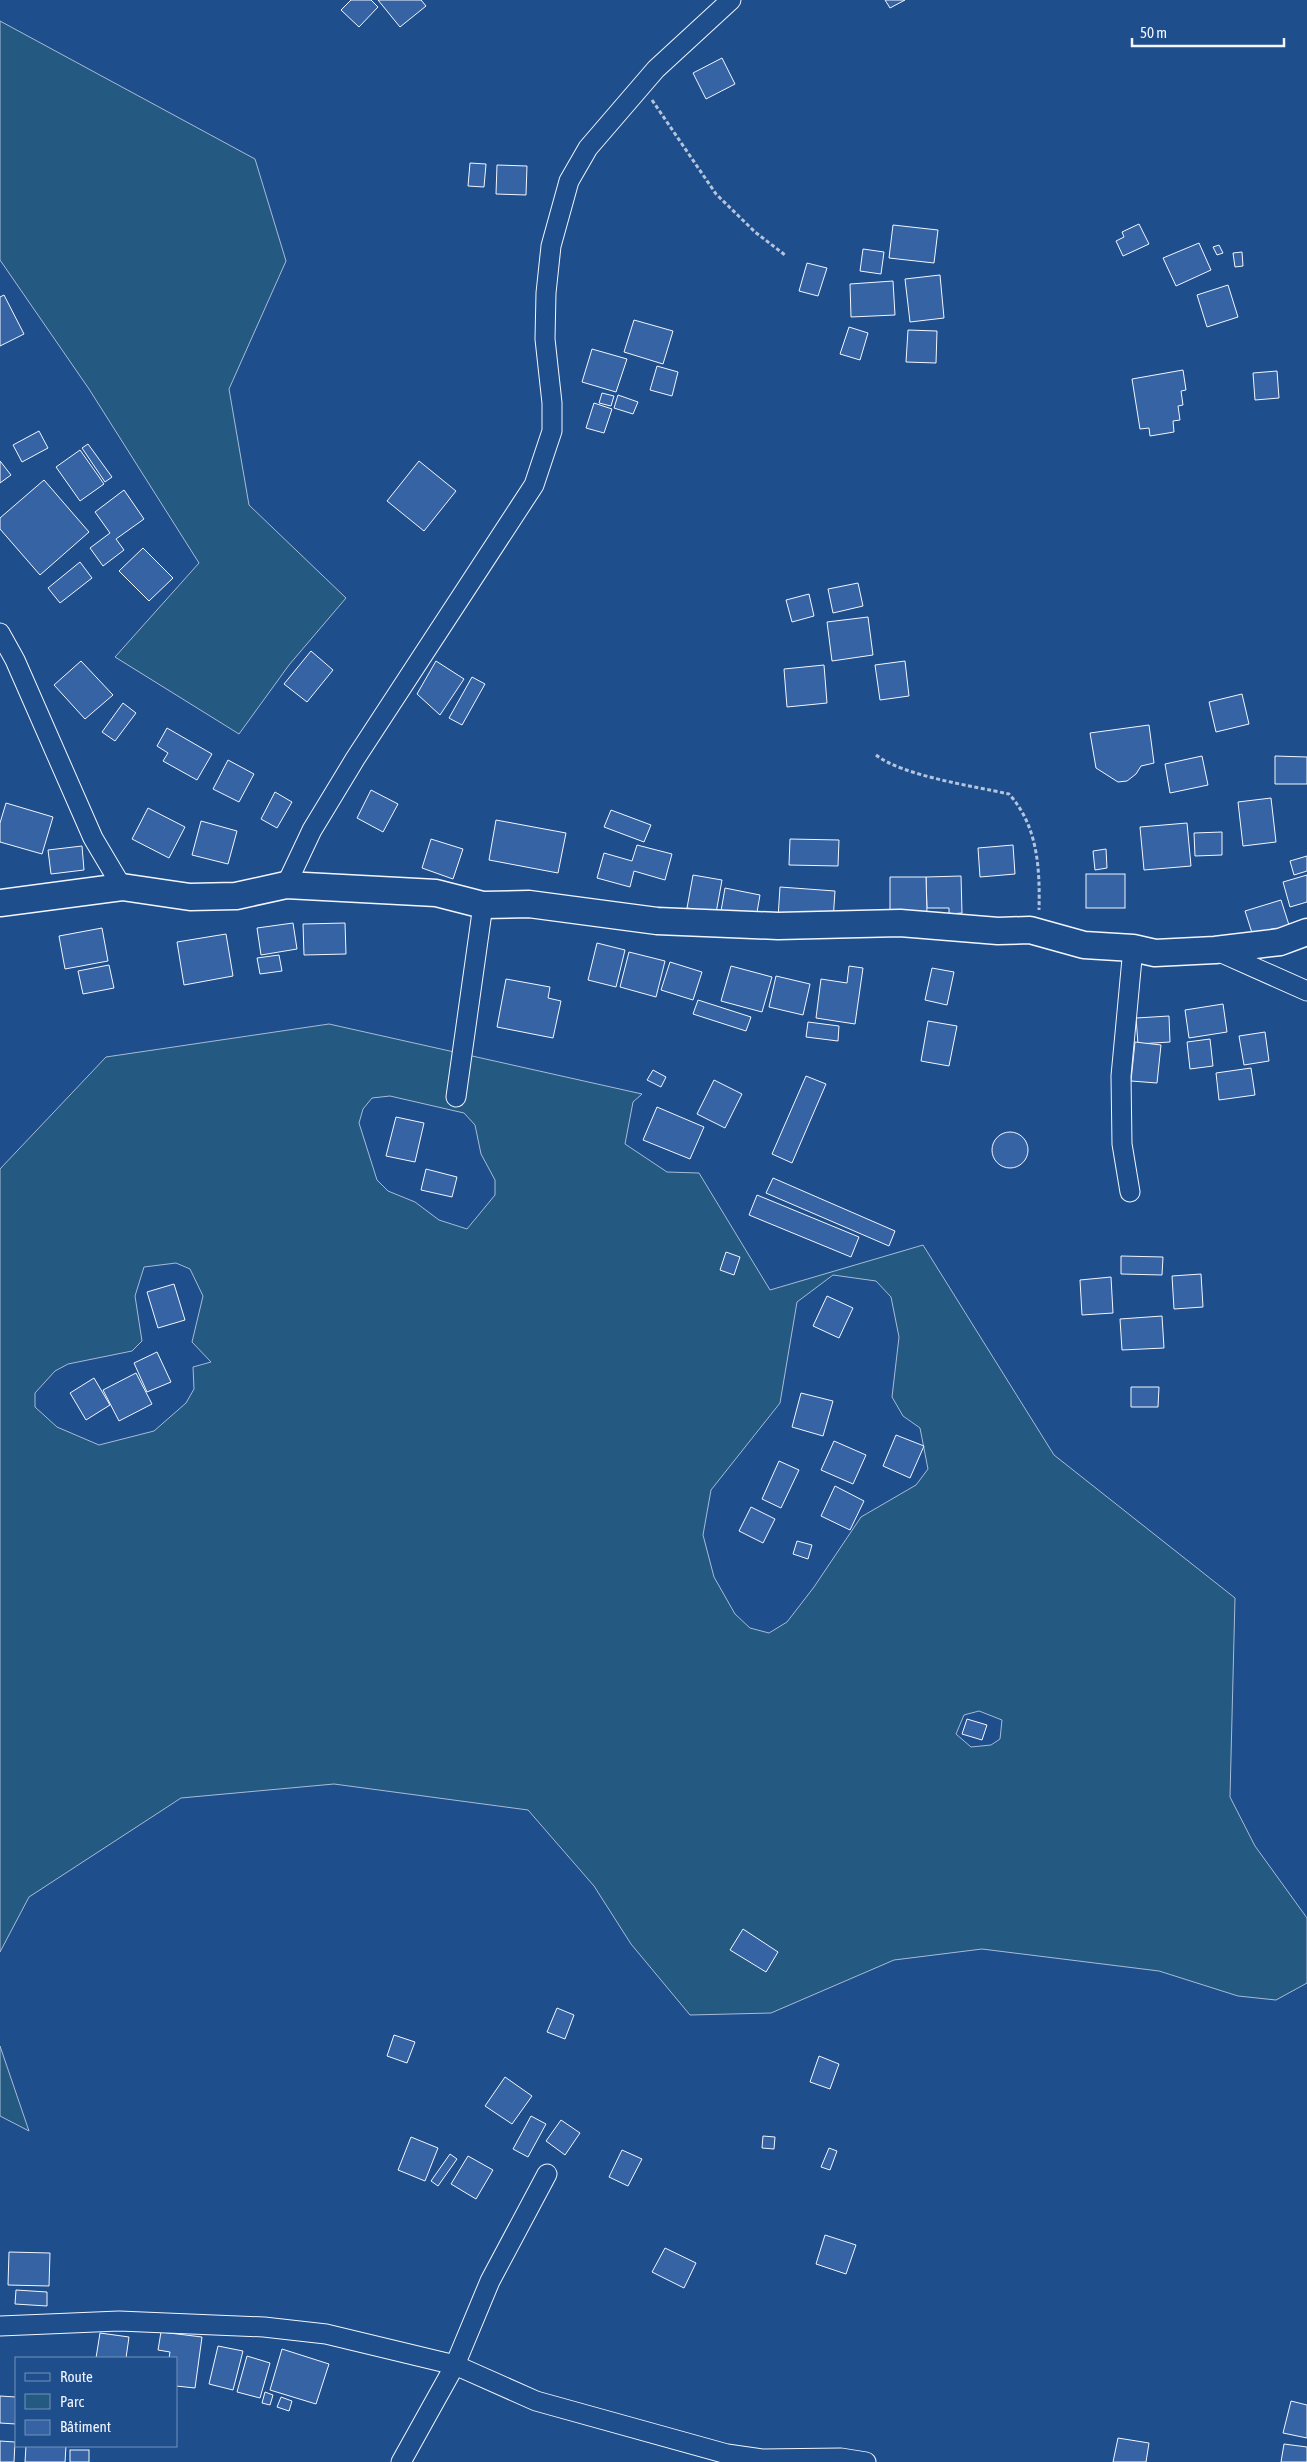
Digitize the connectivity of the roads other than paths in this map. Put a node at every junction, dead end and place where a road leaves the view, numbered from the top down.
1 (730, 0) edge
2 (0, 633) edge
3 (286, 885) junction
4 (122, 887) junction
5 (0, 903) edge
6 (483, 905) junction
7 (1307, 932) edge
8 (1132, 948) junction
9 (1215, 950) junction
10 (1307, 991) edge
11 (456, 1097) dead end
12 (1130, 1192) dead end
13 (548, 2174) dead end
14 (0, 2326) edge
15 (455, 2365) junction
16 (401, 2462) edge
17 (866, 2462) edge

1 - 3 street
2 - 4 street
3 - 4 street
3 - 6 street
4 - 5 street
6 - 8 street
6 - 11 street
7 - 9 street
8 - 9 street
8 - 12 street
9 - 10 street
13 - 15 street
14 - 15 street
15 - 16 street
15 - 17 street

